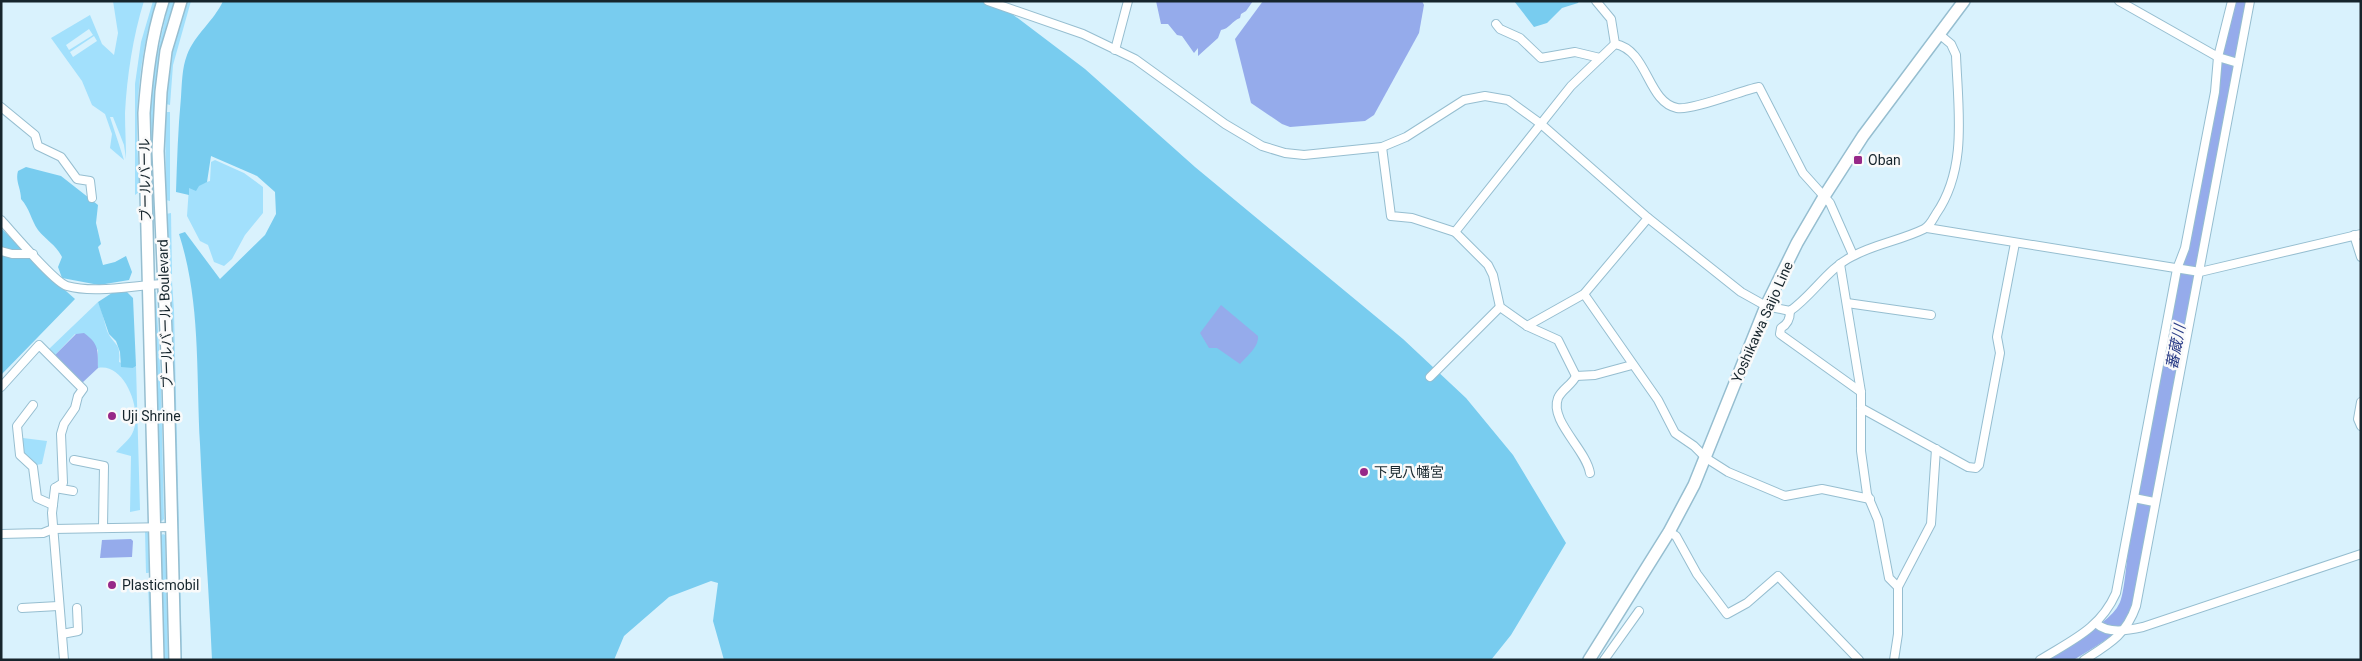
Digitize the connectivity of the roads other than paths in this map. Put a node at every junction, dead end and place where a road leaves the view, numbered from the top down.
1 (163, 1) edge
2 (181, 1) edge
3 (988, 1) edge
4 (1128, 1) edge
5 (1596, 1) edge
6 (1964, 1) edge
7 (2119, 1) edge
8 (2232, 1) edge
9 (2250, 1) edge
10 (1496, 24) dead end
11 (1939, 34) junction
12 (1615, 44) junction
13 (1115, 50) junction
14 (2218, 57) junction
15 (1600, 58) junction
16 (2237, 63) junction
17 (1, 107) edge
18 (1541, 124) junction
19 (1382, 147) junction
20 (1824, 195) junction
21 (92, 198) dead end
22 (1648, 218) junction
23 (1, 220) edge
24 (1927, 228) junction
25 (1454, 232) junction
26 (2357, 235) edge
27 (2016, 243) junction
28 (1, 251) edge
29 (33, 254) junction
30 (1854, 255) junction
31 (2361, 257) edge
32 (1840, 264) junction
33 (2179, 269) junction
34 (2200, 272) junction
35 (148, 284) junction
36 (164, 284) junction
37 (1584, 294) junction
38 (1847, 303) junction
39 (1500, 306) junction
40 (1766, 306) junction
41 (1790, 311) junction
42 (1931, 315) dead end
43 (1527, 326) junction
44 (1632, 365) junction
45 (1576, 376) junction
46 (1430, 377) dead end
47 (1, 387) edge
48 (1861, 392) junction
49 (2361, 402) edge
50 (33, 405) dead end
51 (1861, 408) junction
52 (2361, 426) edge
53 (1936, 448) junction
54 (1706, 458) junction
55 (74, 460) dead end
56 (1590, 472) dead end
57 (55, 488) junction
58 (73, 491) dead end
59 (1870, 499) junction
60 (2136, 499) junction
61 (2154, 502) junction
62 (53, 505) junction
63 (154, 526) junction
64 (104, 527) junction
65 (172, 527) junction
66 (53, 529) junction
67 (1669, 532) junction
68 (1, 534) edge
69 (2361, 554) edge
70 (1898, 587) junction
71 (58, 606) junction
72 (22, 608) dead end
73 (78, 608) dead end
74 (1639, 612) dead end
75 (2098, 625) junction
76 (2124, 631) junction
77 (62, 634) junction
78 (1592, 655) edge
79 (64, 660) edge
80 (158, 660) edge
81 (175, 660) edge
82 (1604, 660) edge
83 (1859, 660) edge
84 (1894, 660) edge
85 (2040, 660) edge
86 (2084, 660) edge

1 - 35 street, ブールバール
2 - 36 street, ブールバール Boulevard
3 - 13 street
4 - 13 street
5 - 12 street
6 - 11 street, Yoshikawa Saijo Line
7 - 14 street
8 - 14 street
9 - 16 street
10 - 15 street
11 - 20 street, Yoshikawa Saijo Line
11 - 24 street
12 - 15 street
12 - 20 street
13 - 19 street
14 - 16 street
14 - 33 street
15 - 18 street
16 - 34 street
17 - 21 street
18 - 19 street
18 - 22 street
18 - 25 street
19 - 25 street
20 - 30 street
20 - 40 street, Yoshikawa Saijo Line
22 - 37 street
22 - 40 street
23 - 29 street
24 - 27 street
24 - 30 street
25 - 39 street
26 - 31 street
26 - 34 street
27 - 33 street
27 - 53 street
28 - 29 street
29 - 35 street
30 - 32 street
32 - 38 street
32 - 41 street
33 - 34 street
33 - 60 street
34 - 61 street
35 - 36 street
35 - 63 street, ブールバール
36 - 65 street, ブールバール Boulevard
37 - 43 street
37 - 44 street
38 - 42 street
38 - 48 street
39 - 43 street
39 - 46 street
40 - 41 street
40 - 54 street, Yoshikawa Saijo Line
41 - 48 street
43 - 45 street
44 - 45 street
44 - 54 street
45 - 56 street
47 - 57 street
48 - 51 street
49 - 52 street
50 - 62 street
51 - 53 street
51 - 59 street
53 - 70 street
54 - 59 street
54 - 67 street, Yoshikawa Saijo Line
55 - 64 street
57 - 58 street
57 - 62 street
59 - 70 street
60 - 61 street
60 - 75 street
61 - 76 street
62 - 66 street
63 - 64 street
63 - 65 street
63 - 80 street, ブールバール
64 - 66 street
65 - 81 street, ブールバール Boulevard
66 - 68 street
66 - 71 street
67 - 78 street, Yoshikawa Saijo Line
67 - 83 street
69 - 76 street
70 - 84 street
71 - 72 street
71 - 77 street
73 - 77 street
74 - 82 street
75 - 76 street
75 - 85 street
76 - 86 street
77 - 79 street
78 - 82 street

